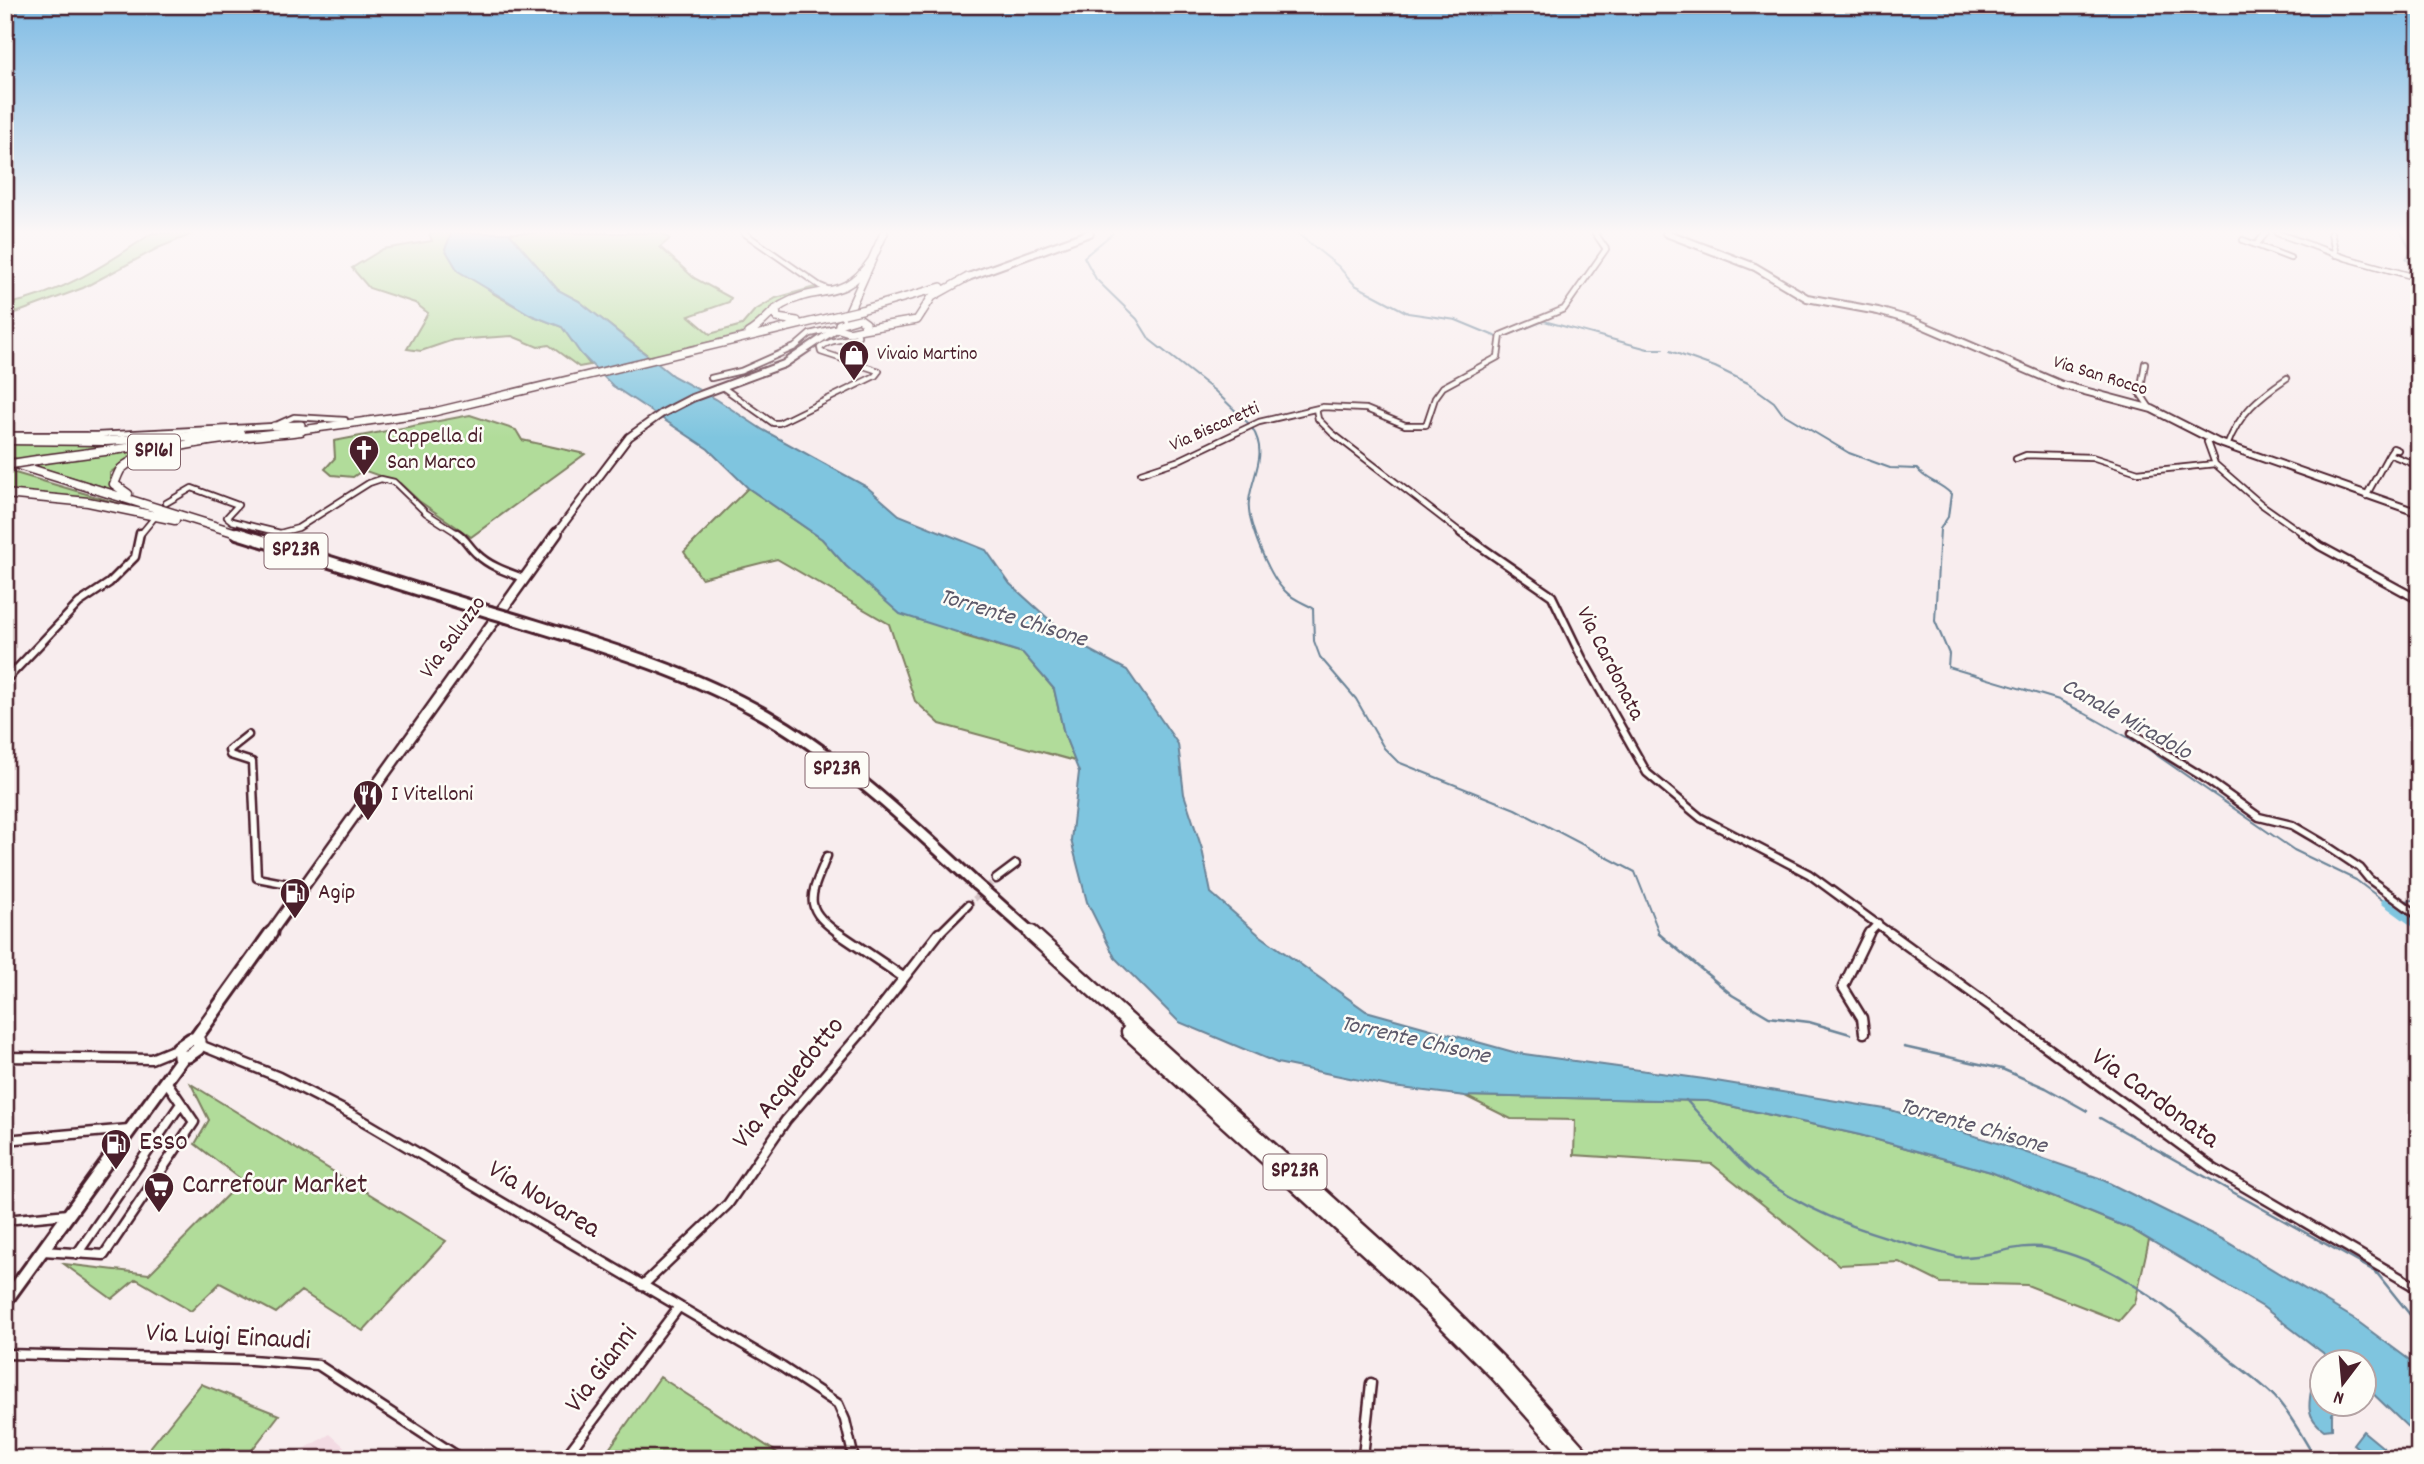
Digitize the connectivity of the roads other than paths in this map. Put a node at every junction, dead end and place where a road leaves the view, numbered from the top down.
1 (790, 301) edge
2 (850, 301) edge
3 (854, 301) edge
4 (899, 301) edge
5 (928, 301) edge
6 (1569, 301) edge
7 (1824, 301) edge
8 (776, 309) junction
9 (924, 312) junction
10 (847, 313) junction
11 (861, 319) junction
12 (842, 329) junction
13 (692, 351) junction
14 (2146, 363) dead end
15 (711, 378) dead end
16 (2287, 379) dead end
17 (721, 388) junction
18 (2152, 409) junction
19 (1316, 410) junction
20 (345, 420) dead end
21 (372, 422) junction
22 (273, 430) junction
23 (300, 431) junction
24 (5, 438) edge
25 (2211, 439) junction
26 (2227, 446) junction
27 (2399, 450) dead end
28 (2389, 454) junction
29 (2016, 459) dead end
30 (5, 463) edge
31 (2215, 464) junction
32 (2419, 466) edge
33 (1142, 473) dead end
34 (5, 494) edge
35 (2366, 496) junction
36 (166, 503) dead end
37 (2419, 513) edge
38 (154, 518) dead end
39 (200, 523) junction
40 (523, 578) junction
41 (2419, 600) edge
42 (5, 681) edge
43 (2132, 733) dead end
44 (248, 735) dead end
45 (827, 856) dead end
46 (1016, 864) dead end
47 (996, 879) tunnel mouth
48 (304, 887) junction
49 (989, 901) junction
50 (968, 905) tunnel mouth
51 (2419, 916) edge
52 (1878, 923) junction
53 (903, 977) junction
54 (1864, 1033) dead end
55 (198, 1042) junction
56 (181, 1052) junction
57 (5, 1057) edge
58 (166, 1081) junction
59 (180, 1105) junction
60 (131, 1129) junction
61 (5, 1140) edge
62 (70, 1214) junction
63 (5, 1220) edge
64 (43, 1251) junction
65 (77, 1254) junction
66 (642, 1286) junction
67 (2419, 1289) edge
68 (5, 1302) edge
69 (678, 1308) junction
70 (5, 1354) edge
71 (1371, 1383) dead end
72 (462, 1459) edge
73 (564, 1459) edge
74 (854, 1459) edge
75 (1349, 1459) edge
76 (1574, 1459) edge
77 (1585, 1459) edge

1 - 8 main road
2 - 10 main road
3 - 10 main road
4 - 11 main road
5 - 9 main road
6 - 19 street, Via Biscaretti
7 - 18 main road, Via San Rocco
8 - 10 main road
8 - 13 main road
9 - 11 main road
9 - 11 main road
10 - 11 main road
10 - 12 main road
10 - 13 main road, SP161
11 - 12 main road
11 - 17 street
12 - 15 street
12 - 17 main road, Via Saluzzo
13 - 21 main road, SP161
14 - 18 street
16 - 26 street
17 - 40 main road, Via Saluzzo
18 - 25 main road, Via San Rocco
19 - 33 street, Via Biscaretti
19 - 52 street, Via Cardonata
20 - 22 street
21 - 22 main road
21 - 23 main road, SP161
22 - 23 main road, SP161
22 - 24 highway, SP161
22 - 30 highway, SP161, bridge
23 - 39 highway, SP161
25 - 26 main road, Via San Rocco
25 - 31 street
26 - 35 main road, Via San Rocco
27 - 28 street
28 - 32 street
28 - 35 street
29 - 31 street
30 - 39 highway, SP23R
31 - 41 street
34 - 39 highway, SP23R
35 - 37 main road, Via San Rocco
36 - 40 street
38 - 42 street
39 - 49 highway, SP23R, bridge
40 - 48 main road, Via Saluzzo
43 - 51 street
44 - 48 street
45 - 53 street
46 - 47 street
48 - 55 main road, Via Saluzzo
49 - 76 highway, SP23R
49 - 77 highway, SP23R
50 - 53 street, Via Acquedotto
52 - 54 street
52 - 67 street, Via Cardonata
53 - 66 street, Via Acquedotto
55 - 56 main road, Via Saluzzo
55 - 66 street, Via Novarea
56 - 57 street
56 - 58 main road
58 - 59 street
58 - 60 main road
59 - 65 street
59 - 65 street
60 - 61 street
60 - 62 main road
62 - 63 street
62 - 64 main road
64 - 65 street
64 - 68 main road
66 - 69 street, Via Novarea
69 - 73 street, Via Gianni
69 - 74 street, Via Novarea
70 - 72 street, Via Luigi Einaudi
71 - 75 street

